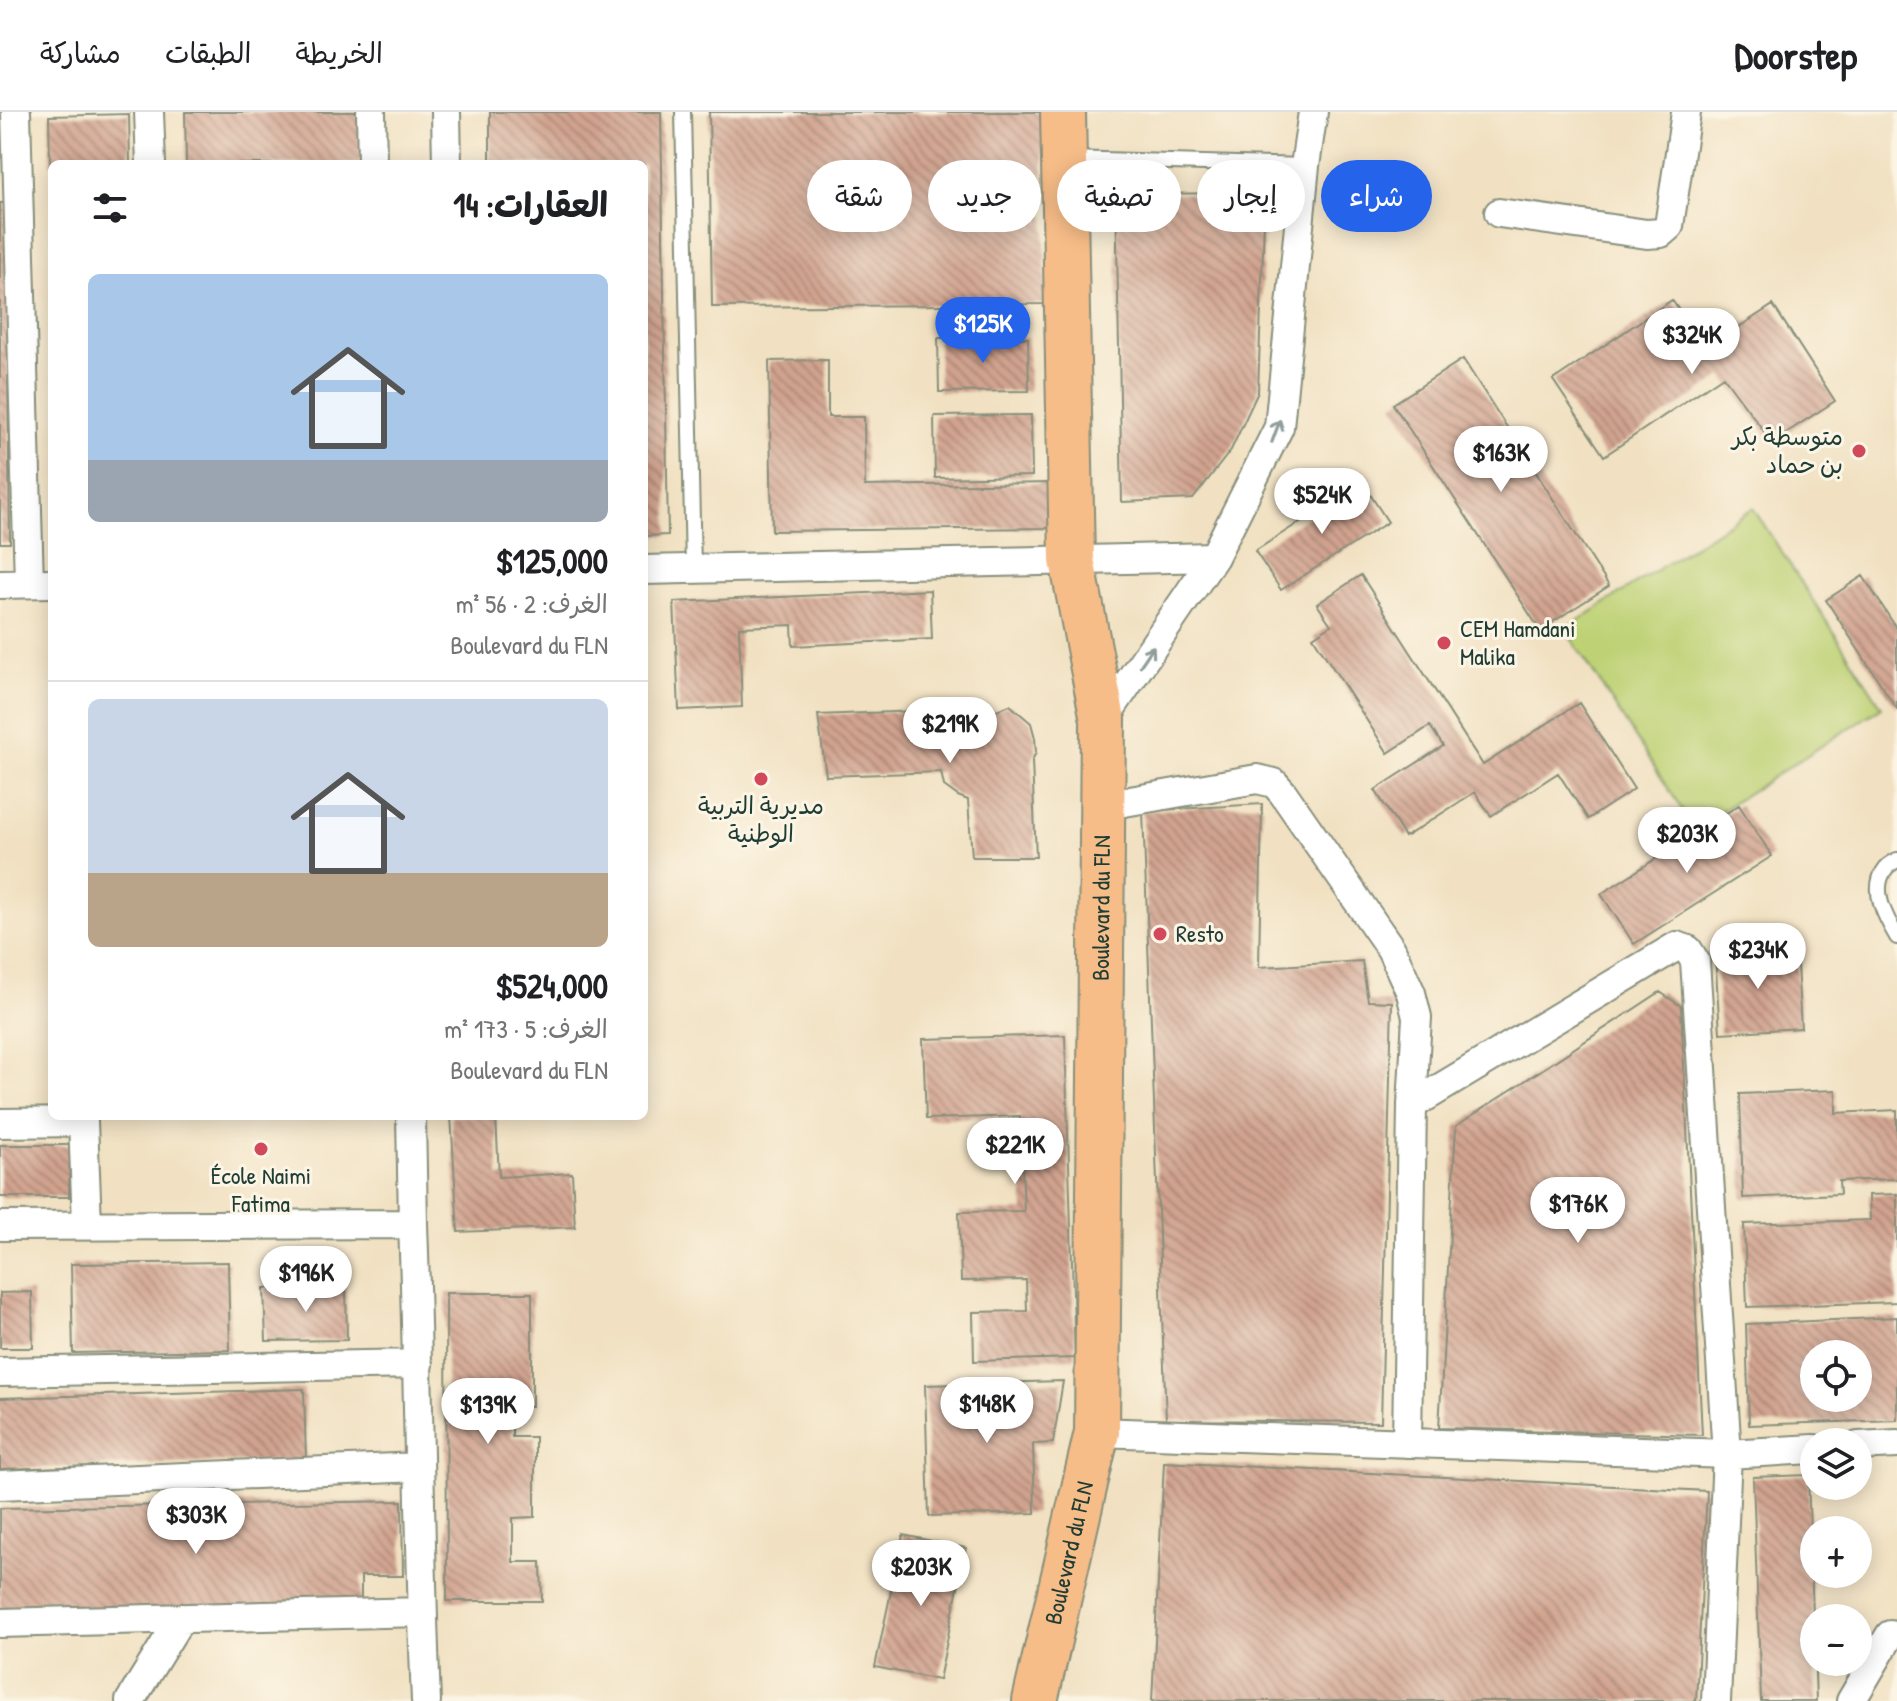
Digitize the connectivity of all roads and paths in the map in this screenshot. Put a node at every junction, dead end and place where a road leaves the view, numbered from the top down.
1 (16, 112) edge
2 (149, 112) edge
3 (371, 112) edge
4 (446, 112) edge
5 (683, 112) edge
6 (1063, 112) edge
7 (1313, 112) edge
8 (1686, 112) edge
9 (1064, 159) junction
10 (151, 160) edge
11 (372, 160) edge
12 (447, 160) edge
13 (1197, 163) edge
14 (1305, 166) edge
15 (1499, 213) dead end
16 (1298, 232) edge
17 (1214, 557) junction
18 (1072, 560) junction
19 (693, 568) junction
20 (648, 570) edge
21 (40, 583) edge
22 (0, 584) edge
23 (1103, 720) junction
24 (1101, 806) junction
25 (1897, 860) edge
26 (1897, 937) edge
27 (1412, 1105) junction
28 (62, 1120) edge
29 (83, 1120) edge
30 (411, 1120) edge
31 (0, 1123) edge
32 (87, 1224) junction
33 (413, 1224) junction
34 (0, 1226) edge
35 (418, 1364) junction
36 (0, 1372) edge
37 (1097, 1432) junction
38 (1407, 1443) junction
39 (1897, 1444) edge
40 (1872, 1445) edge
41 (1800, 1450) edge
42 (1727, 1454) junction
43 (418, 1467) junction
44 (0, 1485) edge
45 (422, 1612) junction
46 (181, 1618) junction
47 (0, 1623) edge
48 (1895, 1637) edge
49 (130, 1701) edge
50 (426, 1701) edge
51 (1035, 1701) edge
52 (1716, 1701) edge
53 (1851, 1701) edge

1 - 21 street
2 - 10 street
3 - 11 street
4 - 12 street
5 - 19 lane
6 - 9 main road, Boulevard du FLN
7 - 14 street
8 - 15 street
9 - 13 lane
9 - 18 main road, Boulevard du FLN
17 -> 16 street
17 - 18 street
23 -> 17 street
18 - 19 street
18 - 23 main road, Boulevard du FLN
19 - 20 street
21 - 22 street
23 - 24 main road, Boulevard du FLN
24 - 27 street
24 - 37 main road, Boulevard du FLN
25 - 26 lane
27 - 38 street
27 - 42 street
28 - 31 street
29 - 32 street
30 - 33 street
32 - 33 street
32 - 34 street
33 - 35 street
35 - 36 street
35 - 43 street
37 - 38 street
37 - 51 main road, Boulevard du FLN
38 - 42 street
39 - 40 street
41 - 42 street
42 - 52 street
43 - 44 street
43 - 45 street
45 - 46 street
45 - 50 street
46 - 47 street
46 - 49 street
48 - 53 street

